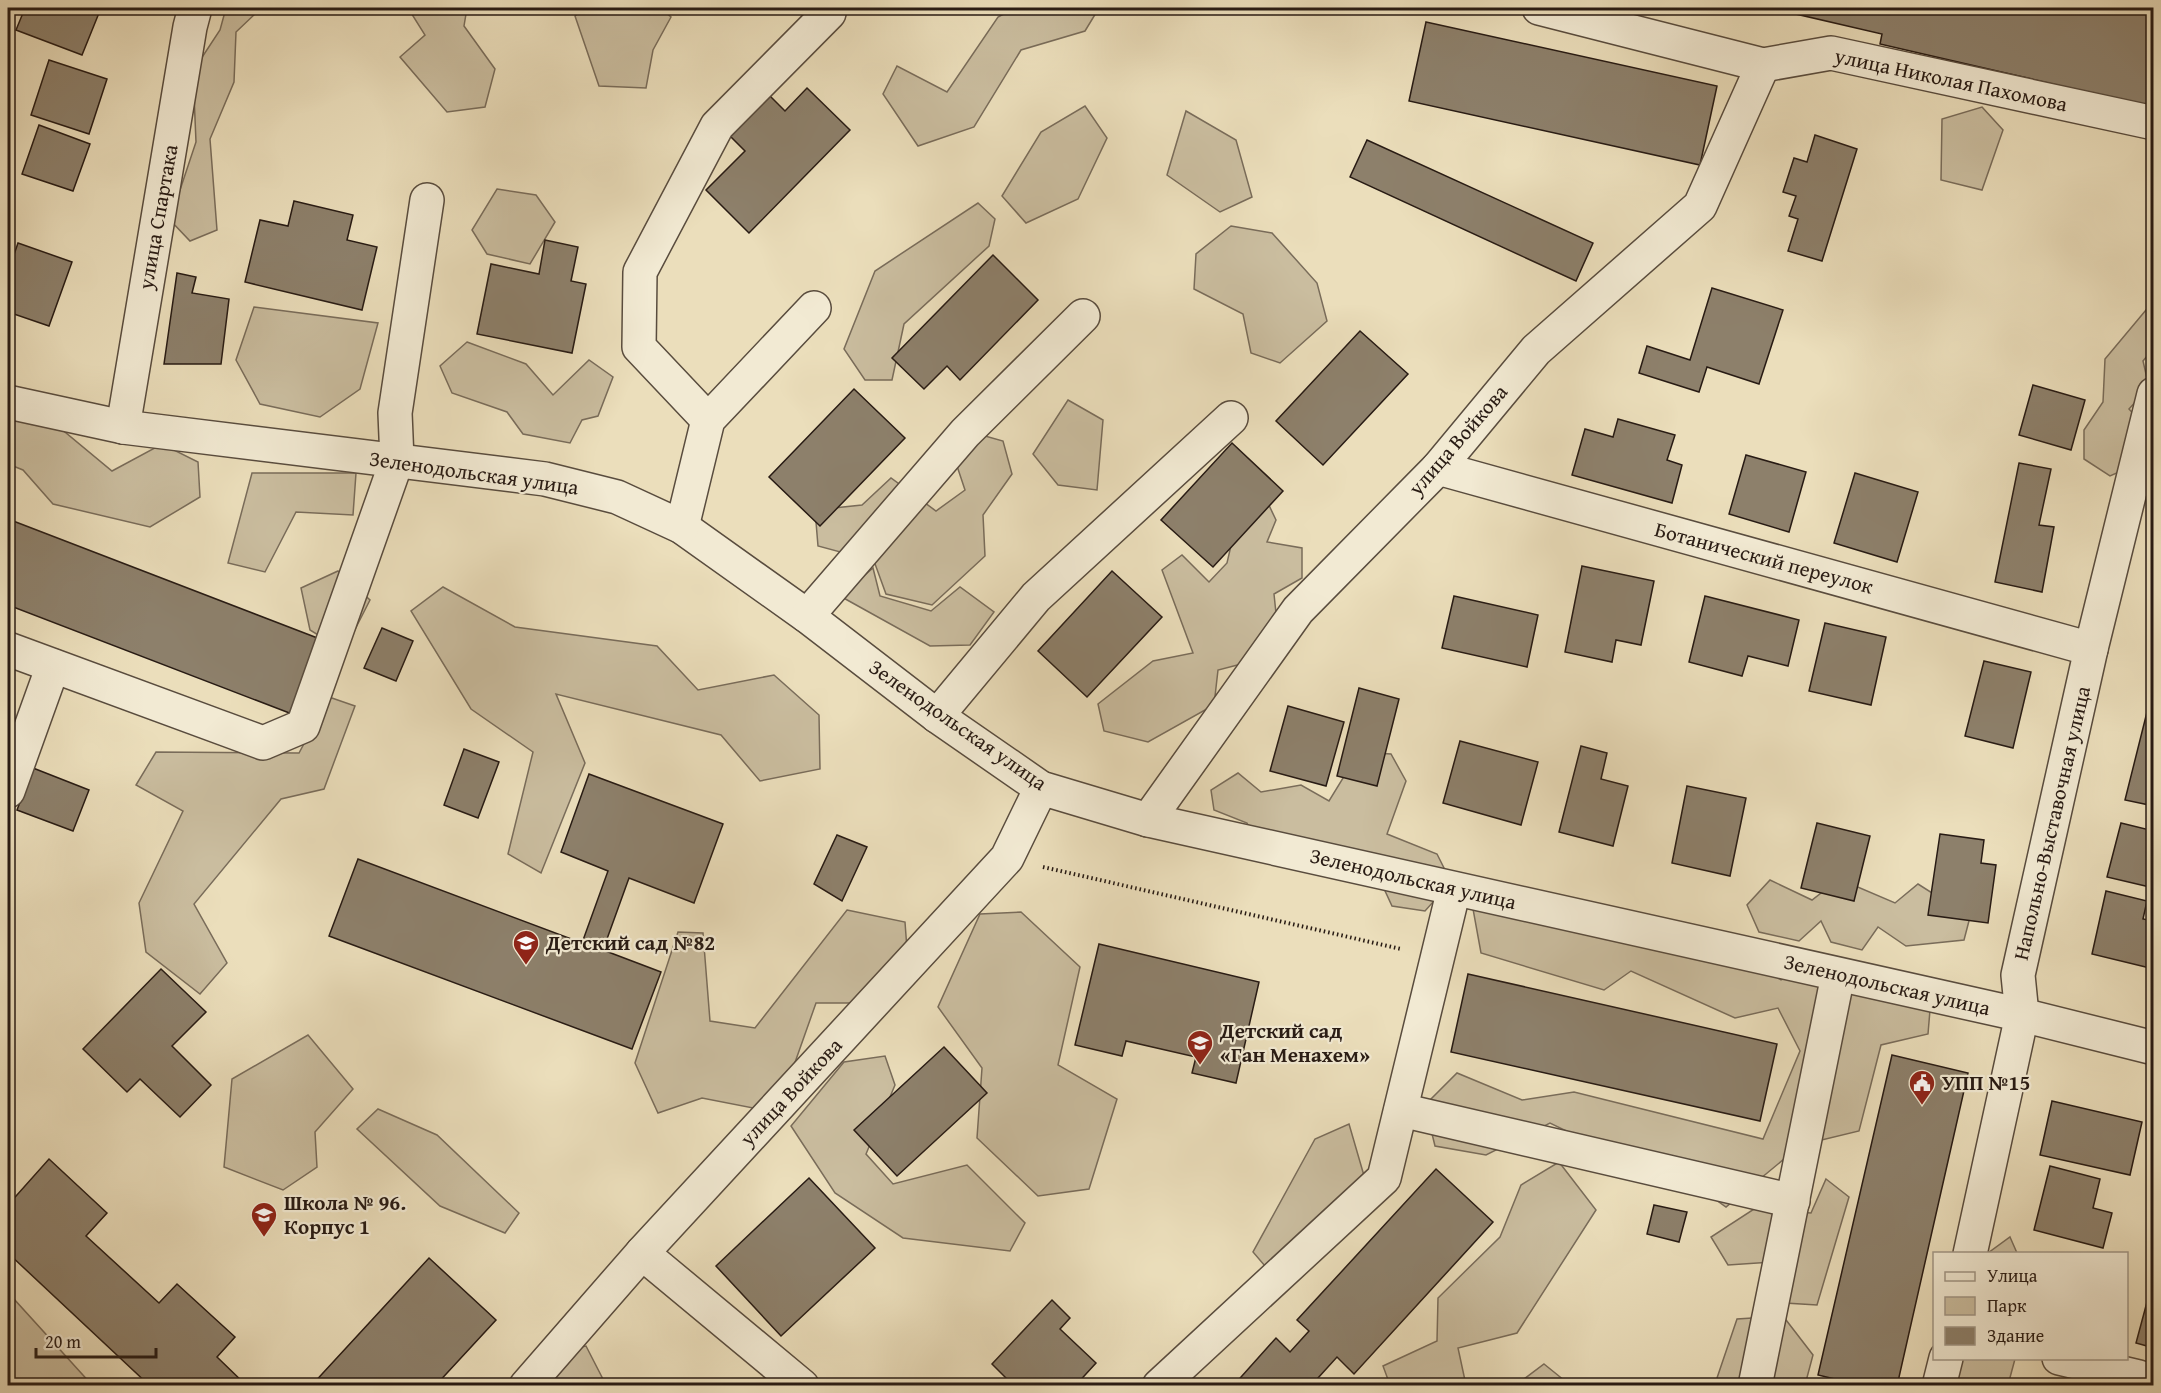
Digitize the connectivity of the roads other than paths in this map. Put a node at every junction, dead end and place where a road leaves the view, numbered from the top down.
1 (195, 8) edge
2 (1539, 8) edge
3 (829, 13) dead end
4 (1763, 65) junction
5 (2154, 123) edge
6 (427, 200) dead end
7 (814, 308) dead end
8 (1083, 316) dead end
9 (2154, 394) edge
10 (8, 402) edge
11 (1231, 418) dead end
12 (708, 420) junction
13 (123, 427) junction
14 (397, 460) junction
15 (1438, 468) junction
16 (682, 527) junction
17 (807, 616) junction
18 (8, 649) edge
19 (2091, 649) junction
20 (53, 666) junction
21 (937, 716) junction
22 (1041, 788) junction
23 (8, 791) edge
24 (1148, 820) junction
25 (1454, 888) junction
26 (1838, 975) junction
27 (2022, 1015) junction
28 (2154, 1048) edge
29 (1401, 1110) junction
30 (1793, 1201) junction
31 (1970, 1252) edge
32 (642, 1253) junction
33 (1946, 1360) edge
34 (2063, 1360) edge
35 (526, 1386) edge
36 (802, 1386) edge
37 (1159, 1386) edge
38 (1755, 1386) edge
39 (1939, 1386) edge
40 (2138, 1386) edge

1 - 13 street, улица Спартака
2 - 4 street, улица Николая Пахомова
3 - 12 street
4 - 5 street, улица Николая Пахомова
4 - 15 street, улица Войкова
6 - 14 street
7 - 12 street
8 - 17 street
9 - 19 street, Напольно-Выставочная улица
10 - 13 street, Зеленодольская улица
11 - 21 street
12 - 16 street
13 - 14 street, Зеленодольская улица
14 - 16 street, Зеленодольская улица
14 - 20 street
15 - 19 street, Ботанический переулок
15 - 24 street, улица Войкова
16 - 17 street, Зеленодольская улица
17 - 21 street, Зеленодольская улица
18 - 20 street
19 - 27 street, Напольно-Выставочная улица
20 - 23 street
21 - 22 street, Зеленодольская улица
22 - 24 street, Зеленодольская улица
22 - 32 street, улица Войкова
24 - 25 street, Зеленодольская улица
25 - 26 street, Зеленодольская улица
25 - 29 street
26 - 27 street, Зеленодольская улица
26 - 30 street
27 - 28 street, Зеленодольская улица
27 - 31 street, Напольно-Выставочная улица
29 - 30 street
29 - 37 street
30 - 38 street
32 - 35 street, улица Войкова
32 - 36 street
33 - 39 street
34 - 40 street

